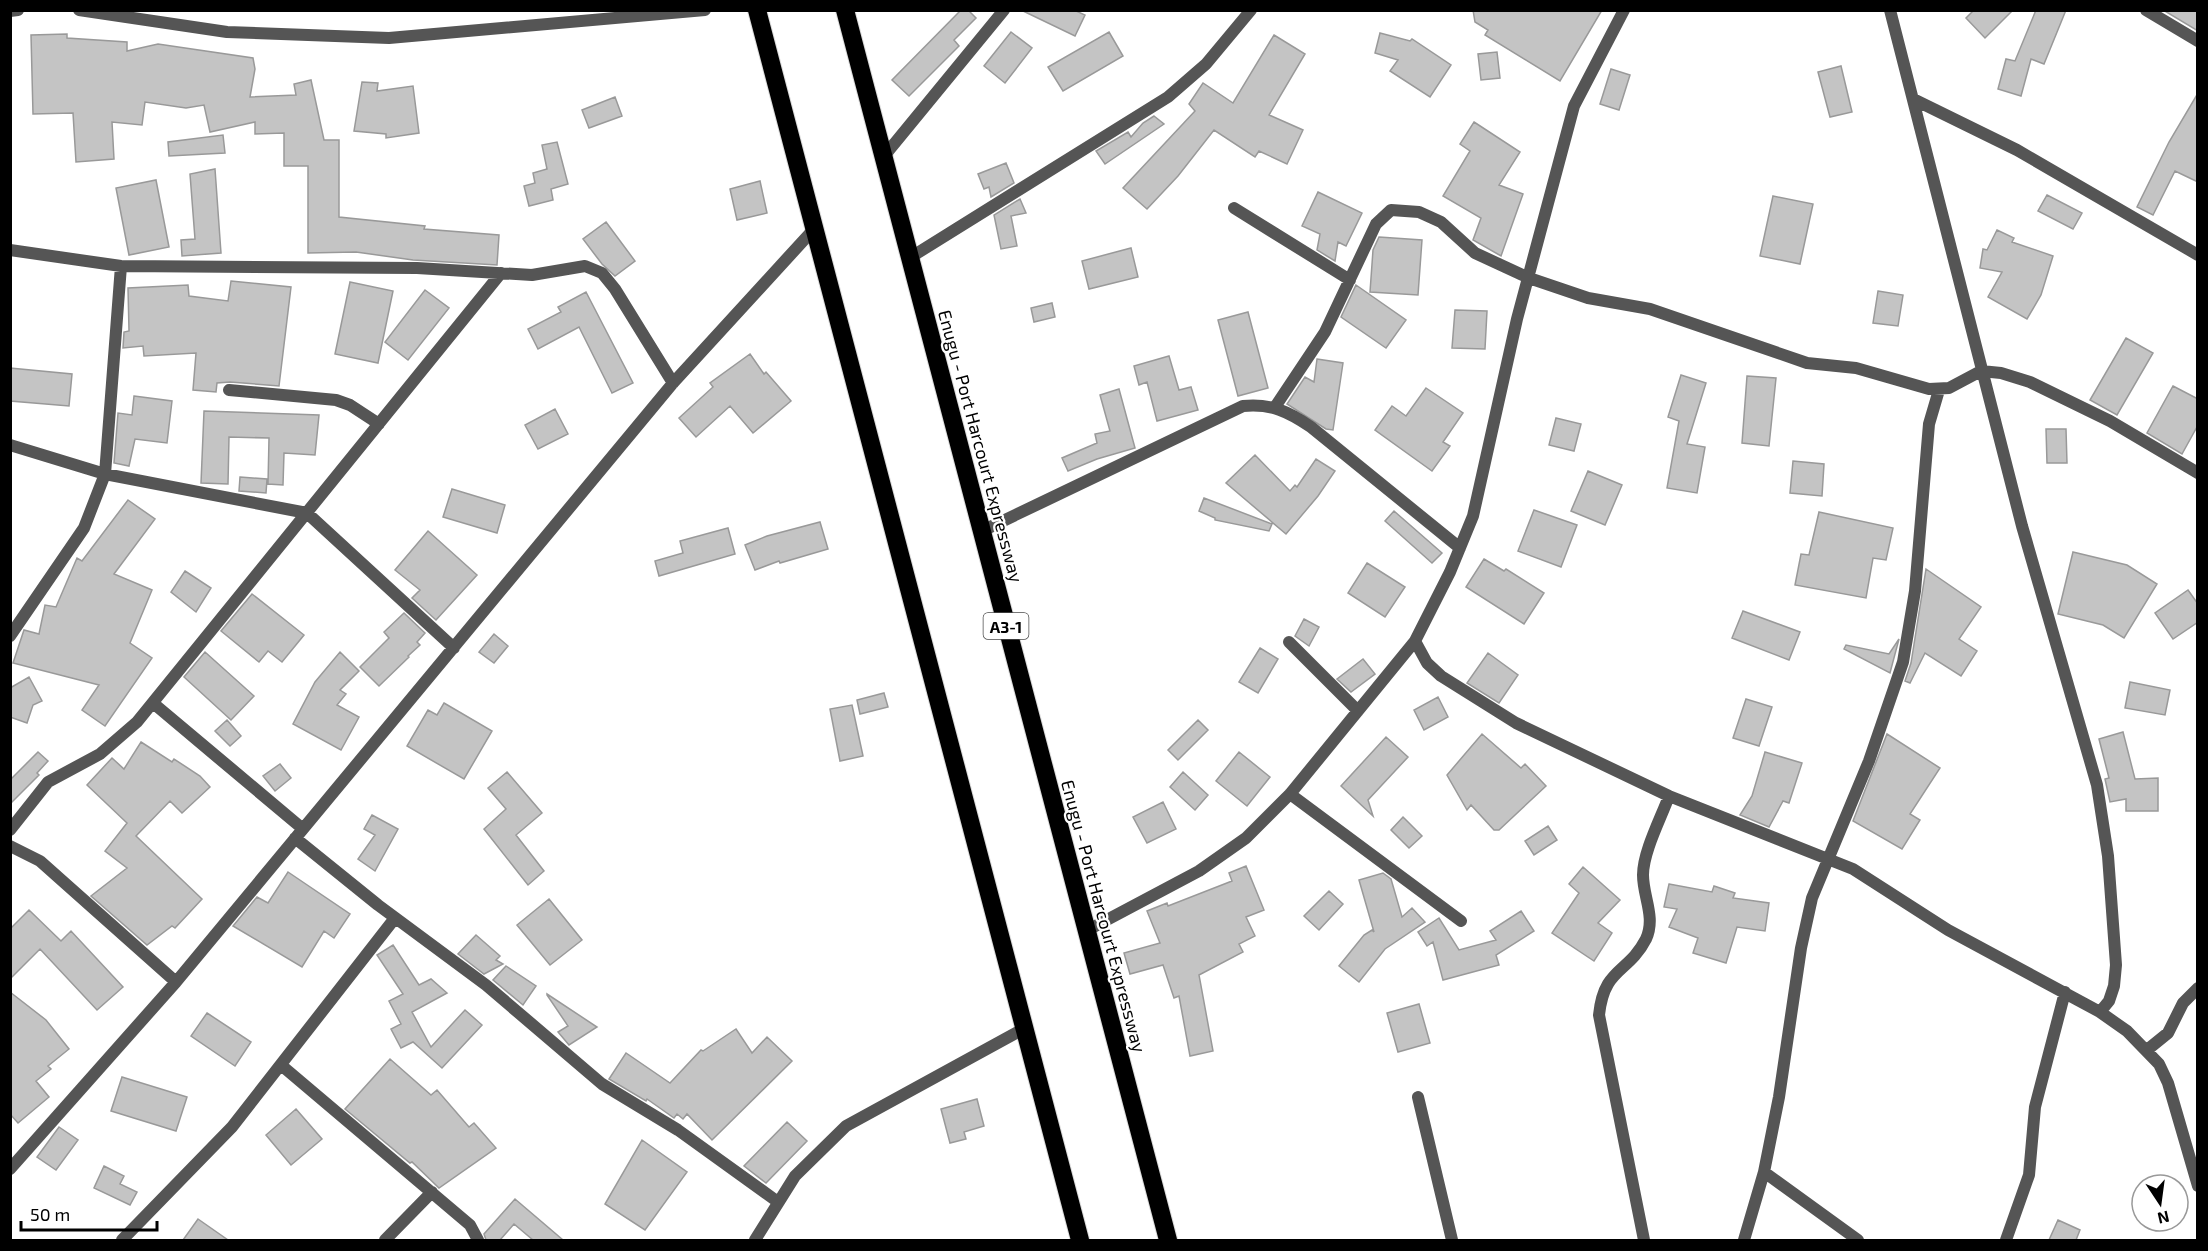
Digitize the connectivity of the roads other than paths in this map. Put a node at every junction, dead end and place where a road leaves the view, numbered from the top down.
1 (18, 10) edge
2 (79, 10) edge
3 (705, 10) edge
4 (757, 10) edge
5 (845, 10) edge
6 (1004, 10) edge
7 (1251, 10) edge
8 (1624, 10) edge
9 (1890, 10) edge
10 (2146, 10) edge
11 (10, 11) edge
12 (2198, 41) edge
13 (1913, 99) junction
14 (885, 155) junction
15 (1234, 208) dead end
16 (814, 228) junction
17 (10, 250) edge
18 (2198, 255) edge
19 (911, 257) junction
20 (121, 266) junction
21 (501, 273) junction
22 (1529, 278) junction
23 (1350, 280) junction
24 (1982, 371) junction
25 (673, 383) junction
26 (229, 390) dead end
27 (1939, 390) junction
28 (1275, 407) junction
29 (379, 423) junction
30 (10, 445) edge
31 (2198, 473) edge
32 (105, 474) junction
33 (307, 513) junction
34 (982, 531) junction
35 (1460, 548) junction
36 (10, 636) edge
37 (1415, 641) junction
38 (1289, 642) dead end
39 (454, 648) junction
40 (153, 703) junction
41 (1358, 711) junction
42 (1290, 794) junction
43 (1669, 796) junction
44 (10, 830) edge
45 (299, 834) junction
46 (10, 846) edge
47 (1827, 858) junction
48 (395, 918) junction
49 (1461, 921) dead end
50 (1086, 932) junction
51 (176, 982) junction
52 (2198, 987) edge
53 (2065, 992) junction
54 (2100, 1012) junction
55 (1024, 1028) junction
56 (2147, 1050) junction
57 (281, 1065) junction
58 (1418, 1097) dead end
59 (10, 1169) edge
60 (1764, 1172) junction
61 (2198, 1186) edge
62 (432, 1192) junction
63 (778, 1202) junction
64 (122, 1240) edge
65 (385, 1240) edge
66 (478, 1240) edge
67 (755, 1240) edge
68 (1080, 1240) edge
69 (1168, 1240) edge
70 (1452, 1240) edge
71 (1644, 1240) edge
72 (1744, 1240) edge
73 (1858, 1240) edge
74 (2006, 1240) edge

1 - 11 street
2 - 3 street
4 - 16 highway
5 - 14 highway, Enugu - Port Harcourt Expressway / A3-1
6 - 14 street
7 - 19 street
8 - 22 street
9 - 13 street
10 - 12 street
13 - 18 street
13 - 24 street
14 - 19 highway, Enugu - Port Harcourt Expressway / A3-1
15 - 23 street
16 - 25 street
16 - 55 highway
17 - 20 street
19 - 34 highway, Enugu - Port Harcourt Expressway / A3-1
20 - 21 street
20 - 32 street
21 - 25 street
21 - 29 street
22 - 23 street
22 - 27 street
22 - 35 street
23 - 28 street
24 - 27 street
24 - 31 street
24 - 54 street
25 - 39 street
26 - 29 street
27 - 47 street
28 - 34 street
28 - 35 street
29 - 33 street
30 - 32 street
32 - 33 street
32 - 36 street
33 - 39 street
33 - 40 street
34 - 50 highway, Enugu - Port Harcourt Expressway / A3-1
35 - 37 street
37 - 41 street
37 - 43 street
38 - 41 street
39 - 45 street
40 - 44 street
40 - 45 street
41 - 42 street
42 - 49 street
42 - 50 street
43 - 47 street
43 - 71 street
45 - 48 street
45 - 51 street
46 - 51 street
47 - 53 street
47 - 60 street
48 - 57 street
48 - 63 street
50 - 69 highway, Enugu - Port Harcourt Expressway / A3-1
51 - 59 street
52 - 56 street
53 - 54 street
53 - 74 street
54 - 56 street
55 - 63 street
55 - 68 highway
56 - 61 street
57 - 62 street
57 - 64 street
58 - 70 street
60 - 72 street
60 - 73 street
62 - 65 street
62 - 66 street
63 - 67 street

